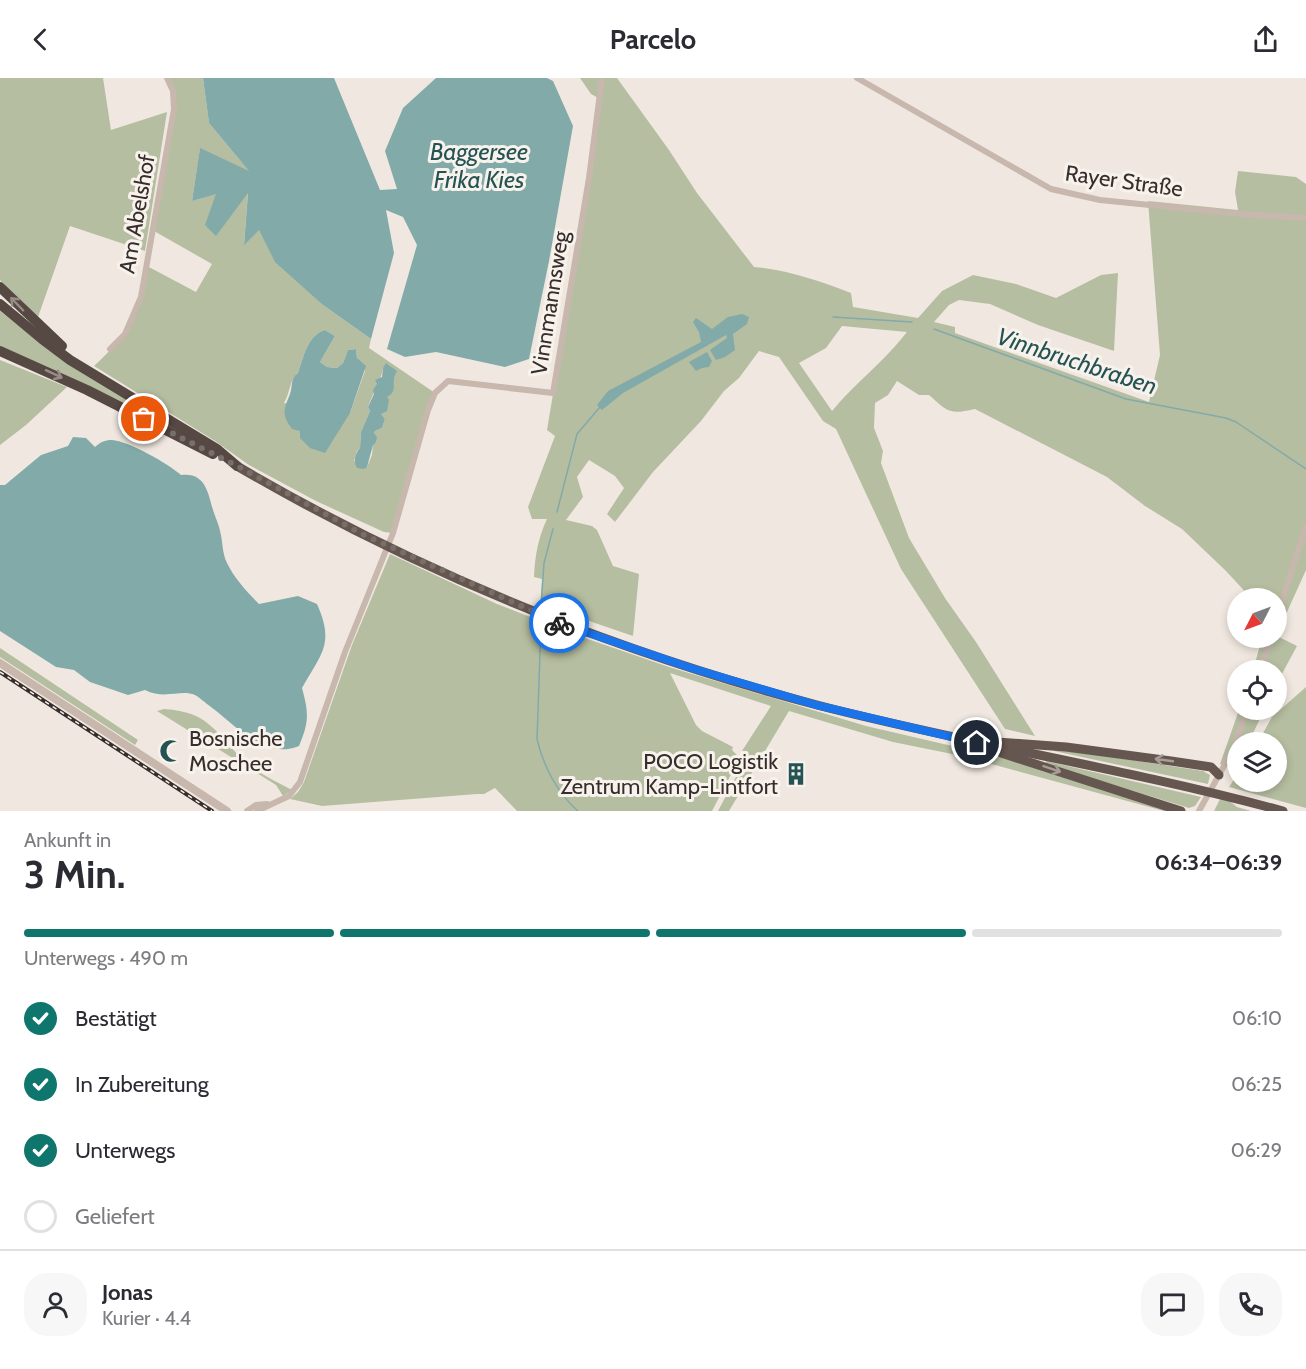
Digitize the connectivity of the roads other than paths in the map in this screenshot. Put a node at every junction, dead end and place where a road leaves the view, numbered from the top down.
1 (167, 78) edge
2 (602, 78) edge
3 (857, 78) edge
4 (1306, 218) edge
5 (0, 286) edge
6 (0, 304) edge
7 (110, 349) dead end
8 (0, 351) edge
9 (110, 383) junction
10 (237, 466) junction
11 (1306, 526) edge
12 (1286, 588) edge
13 (0, 663) edge
14 (1244, 720) edge
15 (977, 743) junction
16 (1219, 775) junction
17 (271, 804) junction
18 (227, 811) edge
19 (247, 811) edge
20 (257, 811) edge
21 (1180, 811) edge
22 (1199, 811) edge
23 (1283, 811) edge

1 - 7 street, Am Abelshof
2 - 17 street, Vinnmannsweg
3 - 4 street, Rayer Straße
9 -> 5 highway
6 - 9 highway
8 -> 10 highway
9 - 10 highway
10 - 15 highway
11 - 12 street
13 - 18 street
14 - 16 street
16 -> 15 highway
15 -> 21 highway
15 - 23 highway
16 - 22 street
17 - 19 street, Vinnmannsweg
17 - 20 street, Vinnmannsweg

